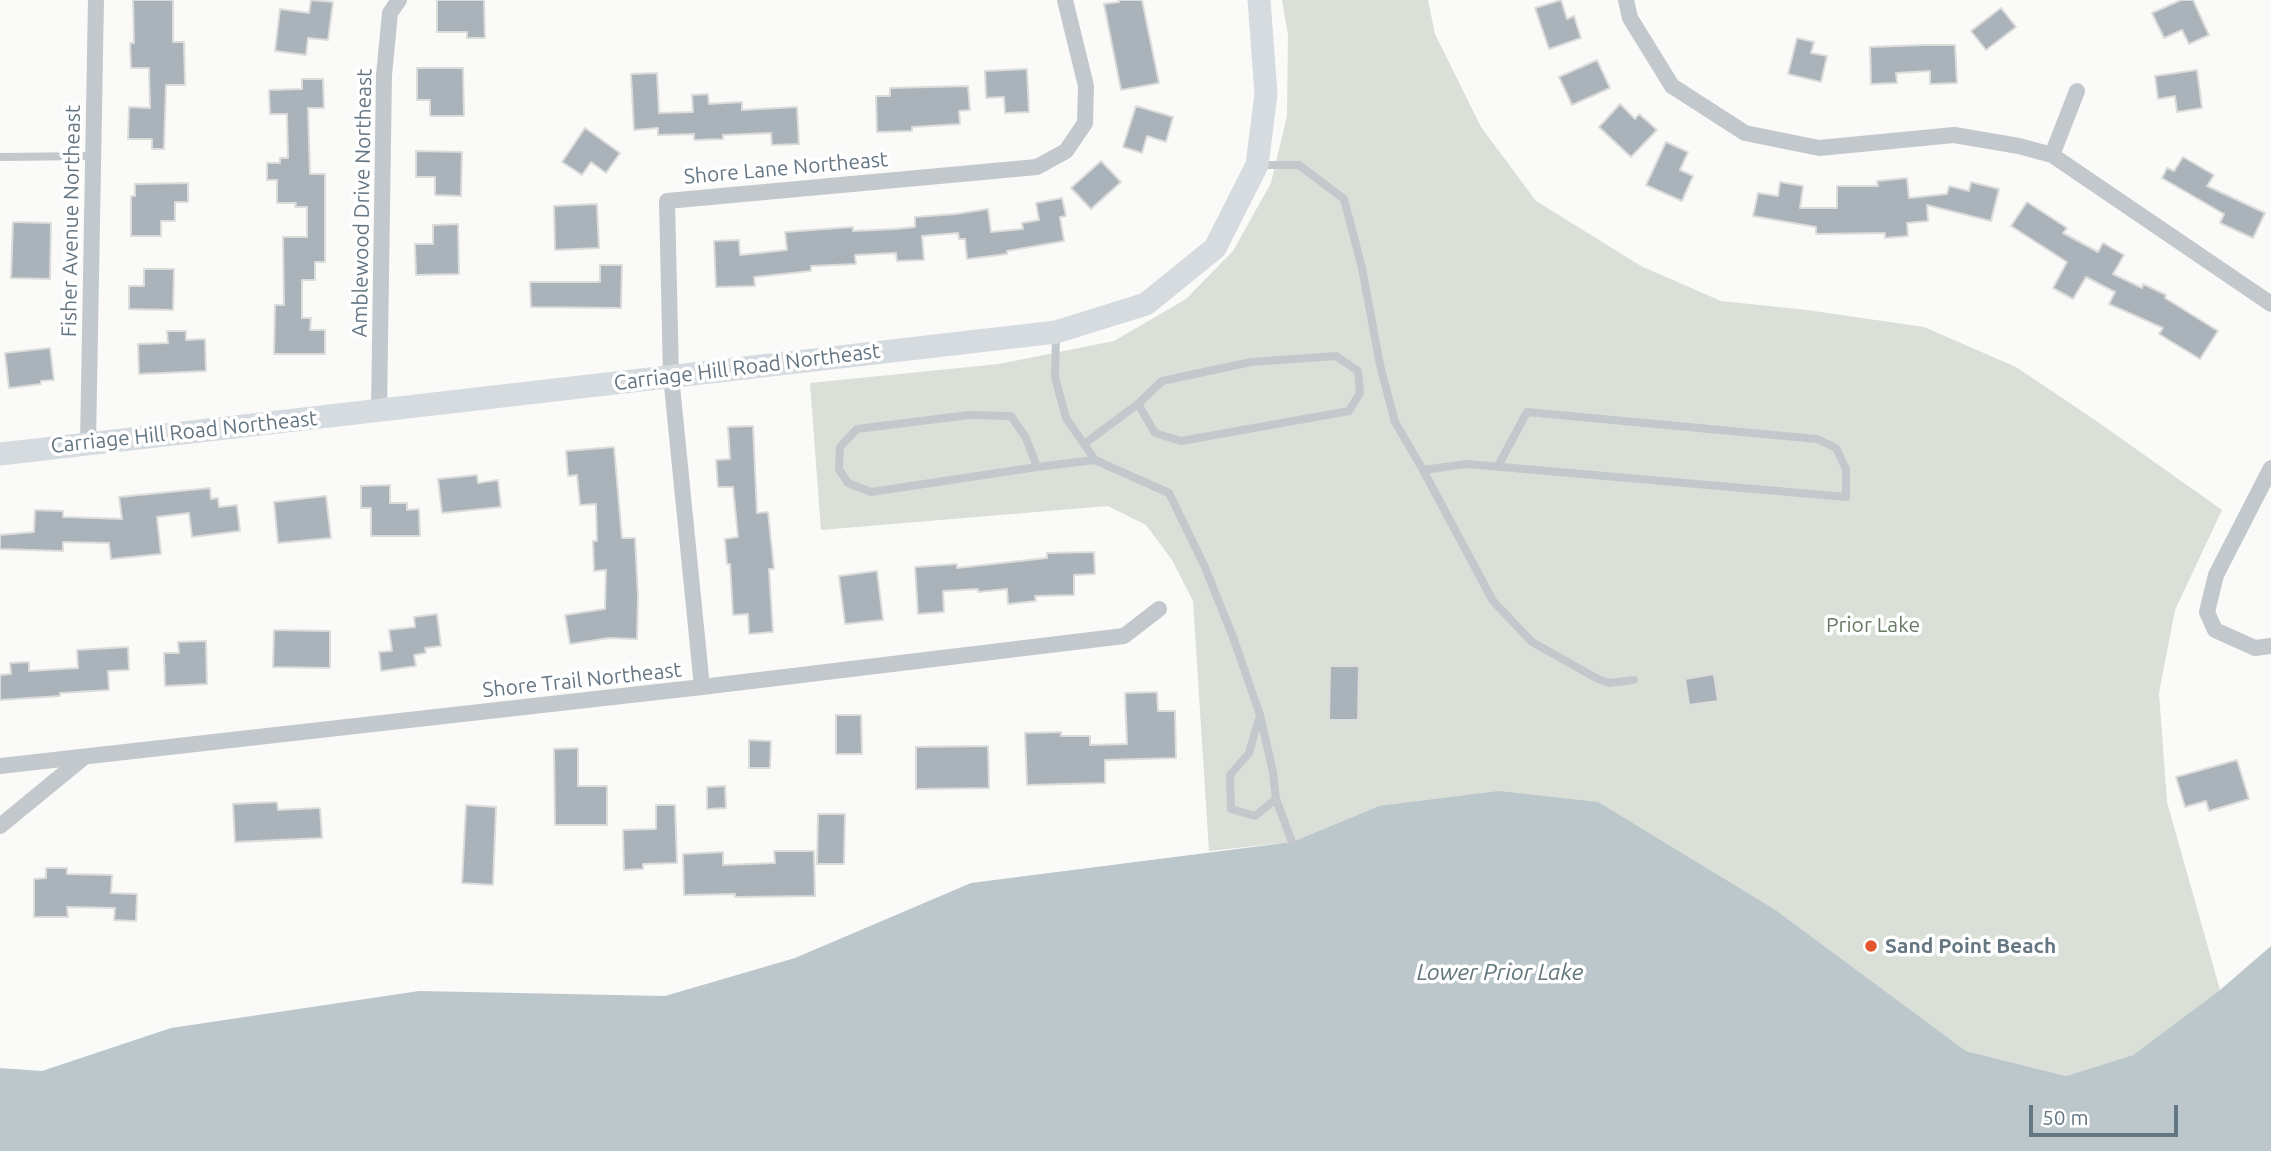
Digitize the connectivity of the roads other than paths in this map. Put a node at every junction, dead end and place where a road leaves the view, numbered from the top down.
1 (96, 0) edge
2 (399, 0) edge
3 (1065, 0) edge
4 (1259, 0) edge
5 (1626, 0) edge
6 (2077, 91) dead end
7 (2052, 155) junction
8 (93, 156) junction
9 (0, 157) edge
10 (1257, 165) junction
11 (2271, 304) edge
12 (1056, 332) junction
13 (671, 376) junction
14 (1138, 404) junction
15 (379, 410) junction
16 (88, 443) junction
17 (1084, 444) junction
18 (0, 454) edge
19 (1095, 460) junction
20 (1498, 466) junction
21 (1037, 467) junction
22 (2271, 468) edge
23 (1423, 470) junction
24 (1159, 609) dead end
25 (2271, 646) edge
26 (1634, 680) dead end
27 (702, 687) junction
28 (1260, 715) junction
29 (83, 758) junction
30 (0, 766) edge
31 (1276, 799) junction
32 (0, 827) edge
33 (1292, 842) dead end

1 - 8 street, Fisher Avenue Northeast
2 - 15 street, Amblewood Drive Northeast
3 - 13 street, Shore Lane Northeast
4 - 10 street, Carriage Hill Road Northeast
5 - 7 street
6 - 7 street
7 - 11 street
8 - 9 lane
8 - 16 street, Fisher Avenue Northeast
10 - 12 street, Carriage Hill Road Northeast
10 - 23 lane
12 - 13 street, Carriage Hill Road Northeast
12 - 17 lane
13 - 15 street, Carriage Hill Road Northeast
13 - 27 street, Shore Lane Northeast
14 - 14 lane
14 - 17 lane
15 - 16 street, Carriage Hill Road Northeast
16 - 18 street, Carriage Hill Road Northeast
17 - 19 lane
19 - 21 lane
19 - 28 lane
20 - 20 lane
20 - 23 lane
21 - 21 lane
22 - 25 street
23 - 26 lane
24 - 27 street, Shore Trail Northeast
27 - 29 street, Shore Trail Northeast
28 - 31 lane
28 - 31 lane
29 - 30 street, Shore Trail Northeast
29 - 32 street
31 - 33 lane

